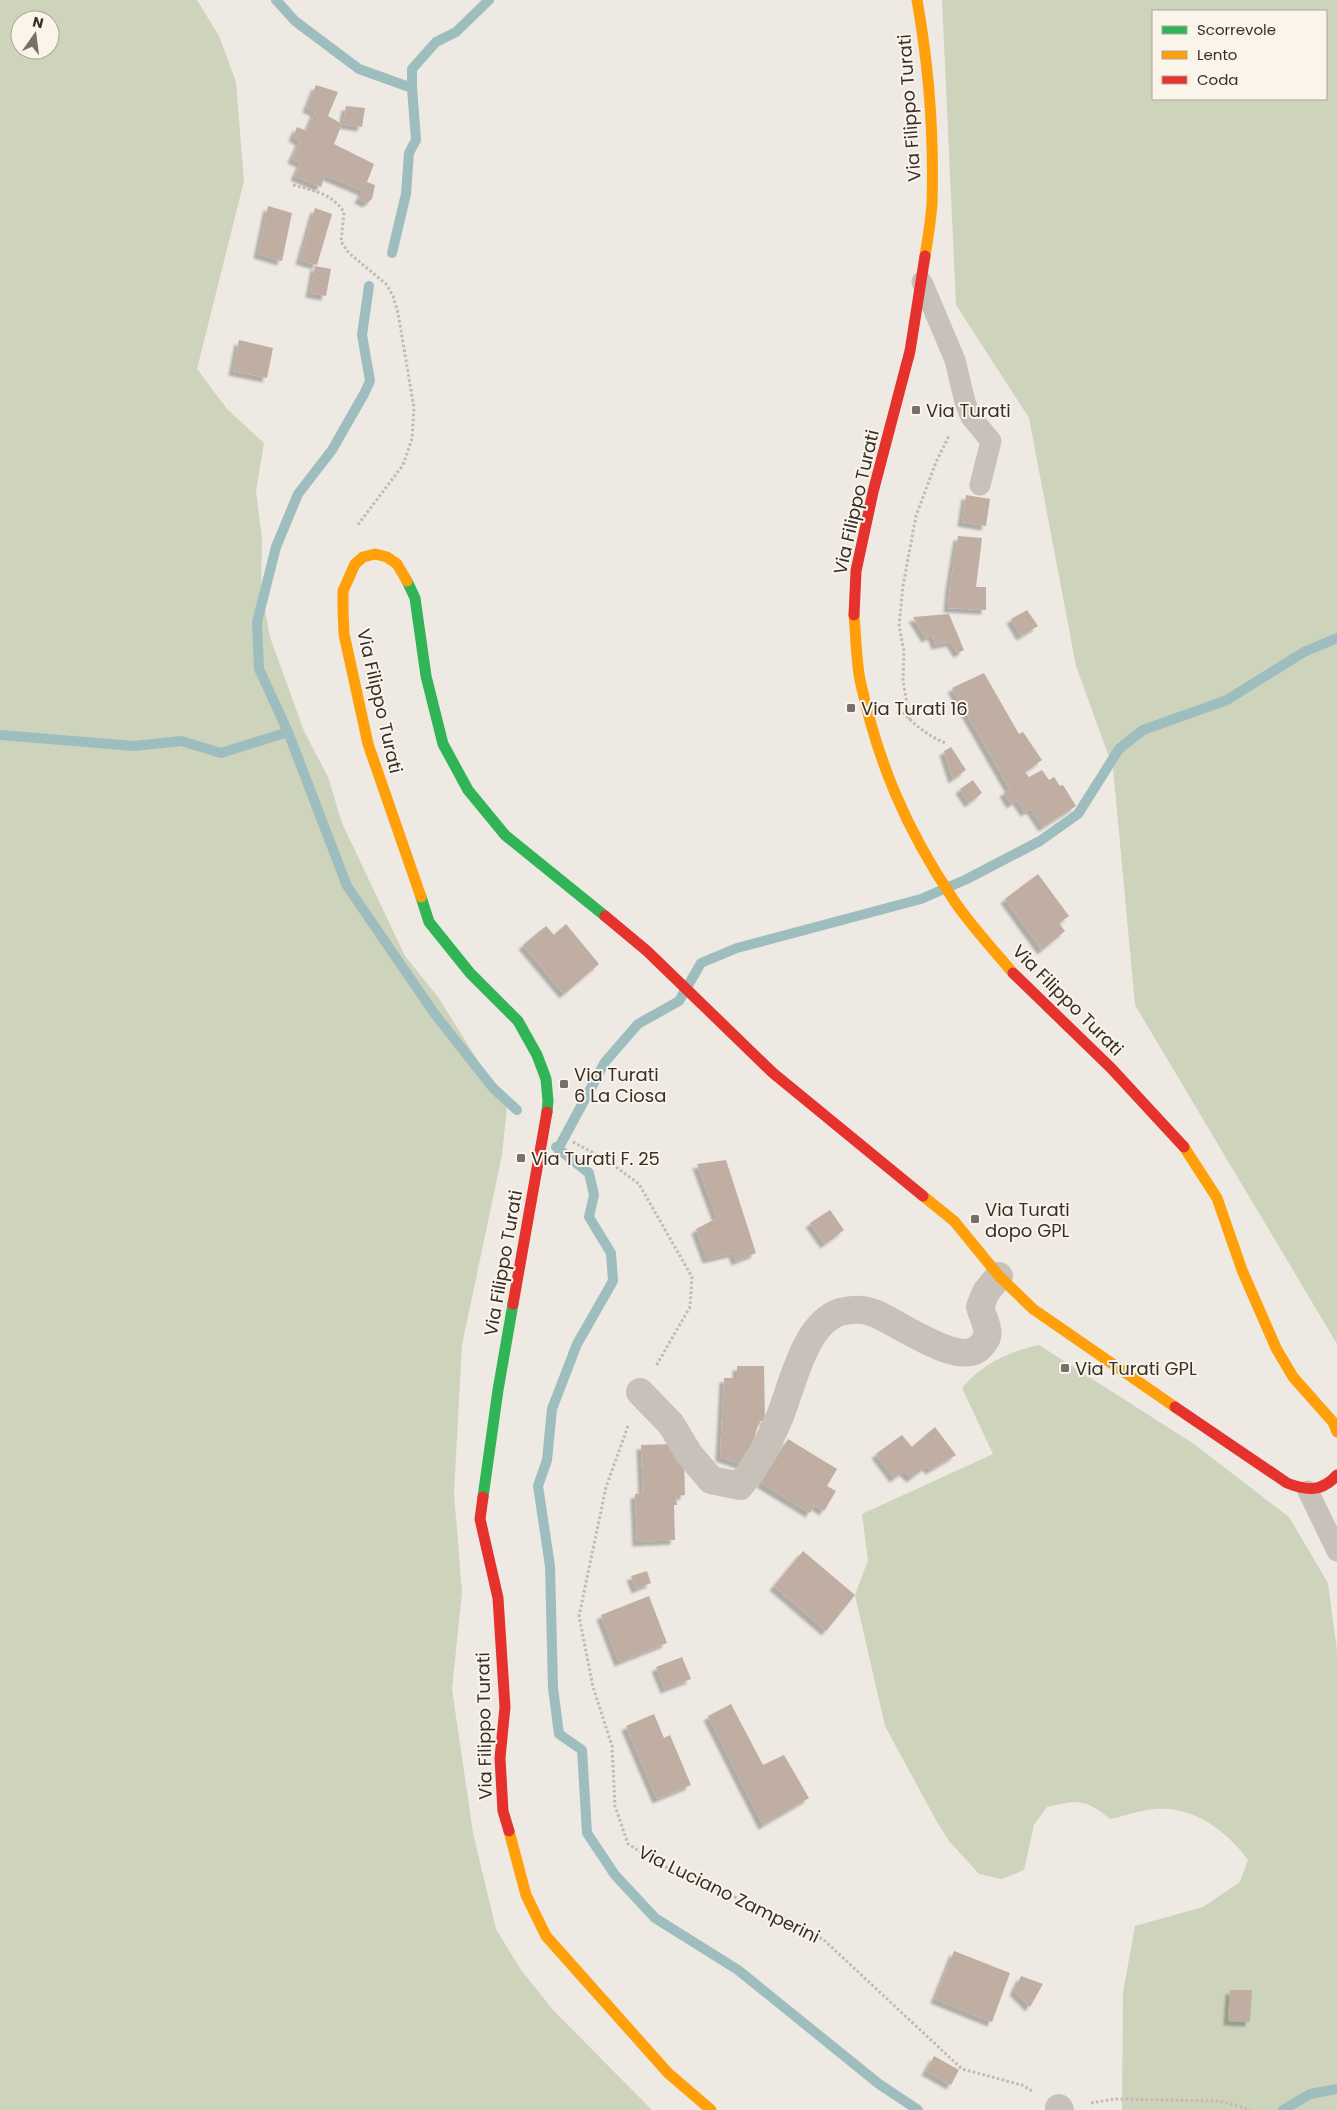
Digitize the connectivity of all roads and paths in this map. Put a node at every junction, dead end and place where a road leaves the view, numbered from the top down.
1 (917, 0) edge
2 (293, 185) dead end
3 (922, 282) junction
4 (965, 402) junction
5 (980, 485) dead end
6 (363, 557) junction
7 (945, 743) dead end
8 (545, 1126) junction
9 (1000, 1276) junction
10 (640, 1392) junction
11 (1337, 1432) edge
12 (1337, 1477) edge
13 (1308, 1491) junction
14 (1337, 1551) edge
15 (1059, 2109) edge
16 (711, 2110) edge
17 (1251, 2110) edge

1 - 3 main road, Via Filippo Turati
2 - 6 path
3 - 4 lane
3 - 11 main road, Via Filippo Turati
4 - 5 lane
4 - 7 path
6 - 8 main road, Via Filippo Turati
6 - 9 main road
8 - 10 path, Via Luciano Zamperini
8 - 16 main road, Via Filippo Turati
9 - 10 street
9 - 13 main road
10 - 15 path, Via Luciano Zamperini
12 - 13 main road
13 - 14 lane
15 - 17 path, Via Luciano Zamperini

